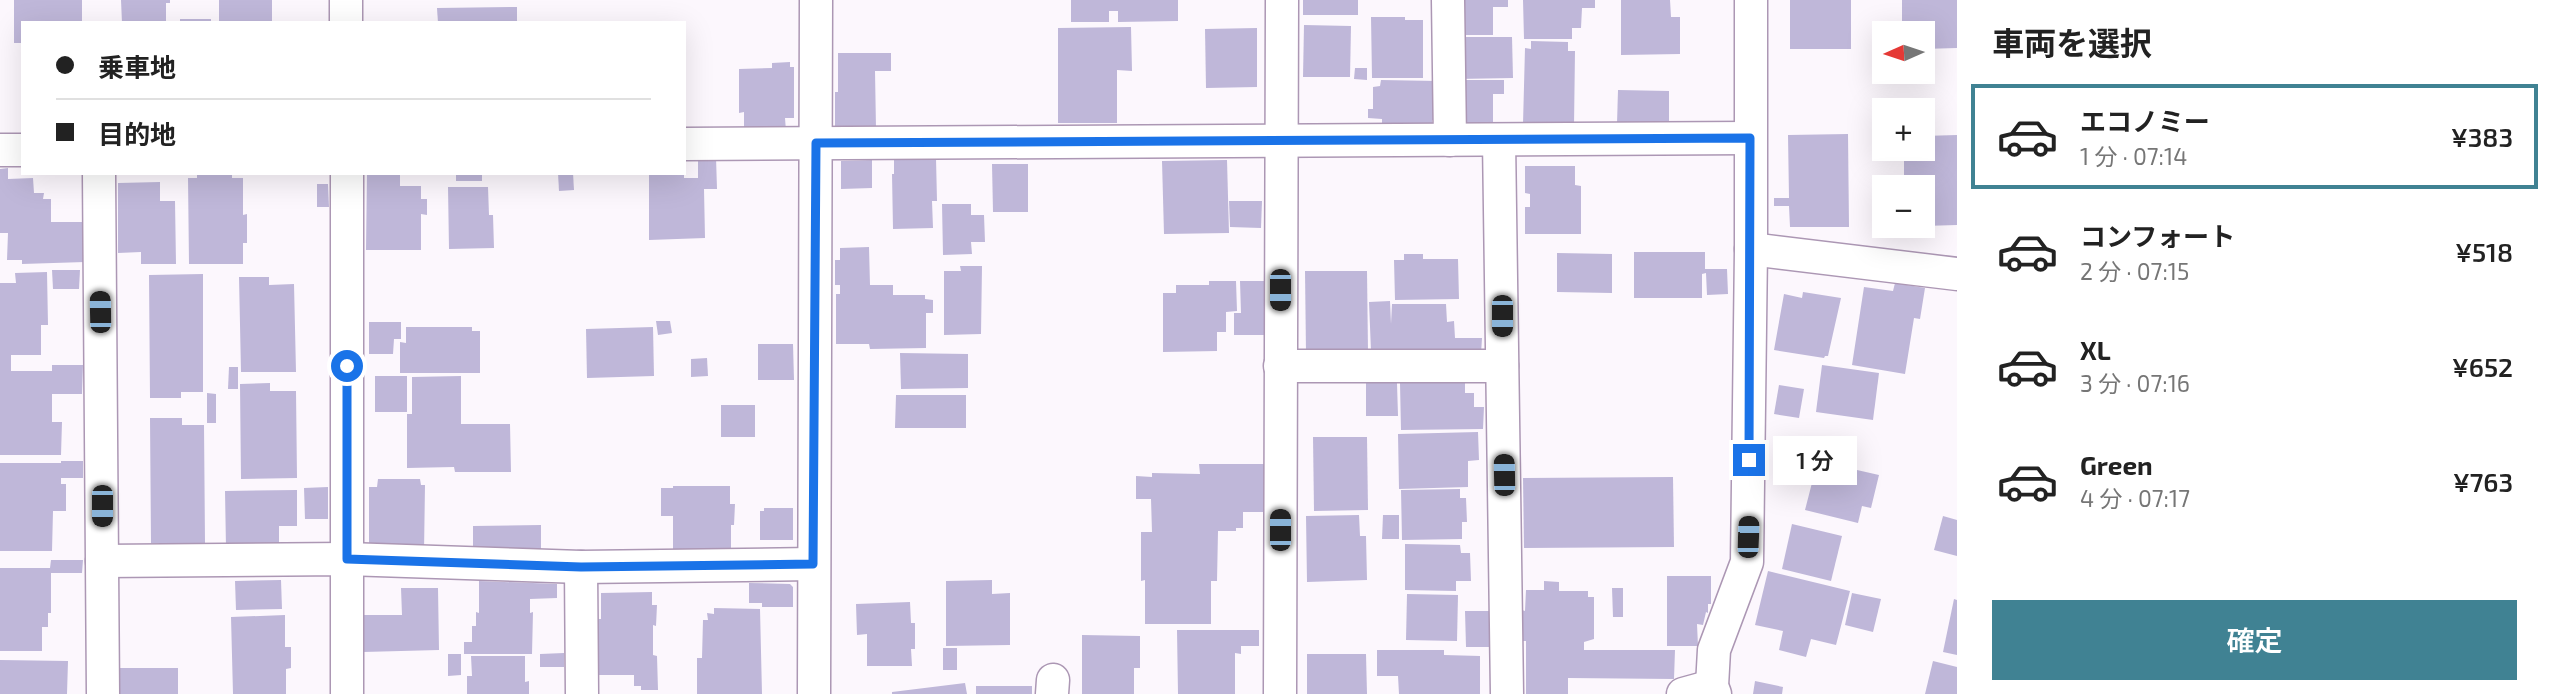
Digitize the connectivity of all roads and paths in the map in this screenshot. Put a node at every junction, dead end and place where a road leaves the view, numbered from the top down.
1 (346, 0) edge
2 (816, 0) edge
3 (1282, 0) edge
4 (1448, 0) edge
5 (1751, 0) edge
6 (346, 21) edge
7 (1750, 138) junction
8 (1450, 140) junction
9 (1499, 140) junction
10 (1280, 141) junction
11 (816, 143) junction
12 (686, 144) edge
13 (0, 150) edge
14 (21, 150) edge
15 (99, 175) edge
16 (347, 175) edge
17 (1751, 249) junction
18 (1957, 274) edge
19 (1280, 366) junction
20 (1502, 366) junction
21 (347, 559) junction
22 (102, 561) junction
23 (813, 564) junction
24 (581, 567) junction
25 (1703, 691) edge
26 (103, 694) edge
27 (347, 694) edge
28 (582, 694) edge
29 (814, 694) edge
30 (1280, 694) edge
31 (1507, 694) edge

1 - 6 street
2 - 11 street
3 - 10 street
4 - 8 street
5 - 7 street
7 - 9 street
7 - 17 street
8 - 9 street
8 - 10 street
9 - 20 street
10 - 11 street
10 - 19 street
11 - 12 street
11 - 23 street
13 - 14 street
15 - 22 street
16 - 21 street
17 - 18 street
17 - 25 street
19 - 20 street
19 - 30 street
20 - 31 street
21 - 22 street
21 - 24 street
21 - 27 street
22 - 26 street
23 - 24 street
23 - 29 street
24 - 28 street

